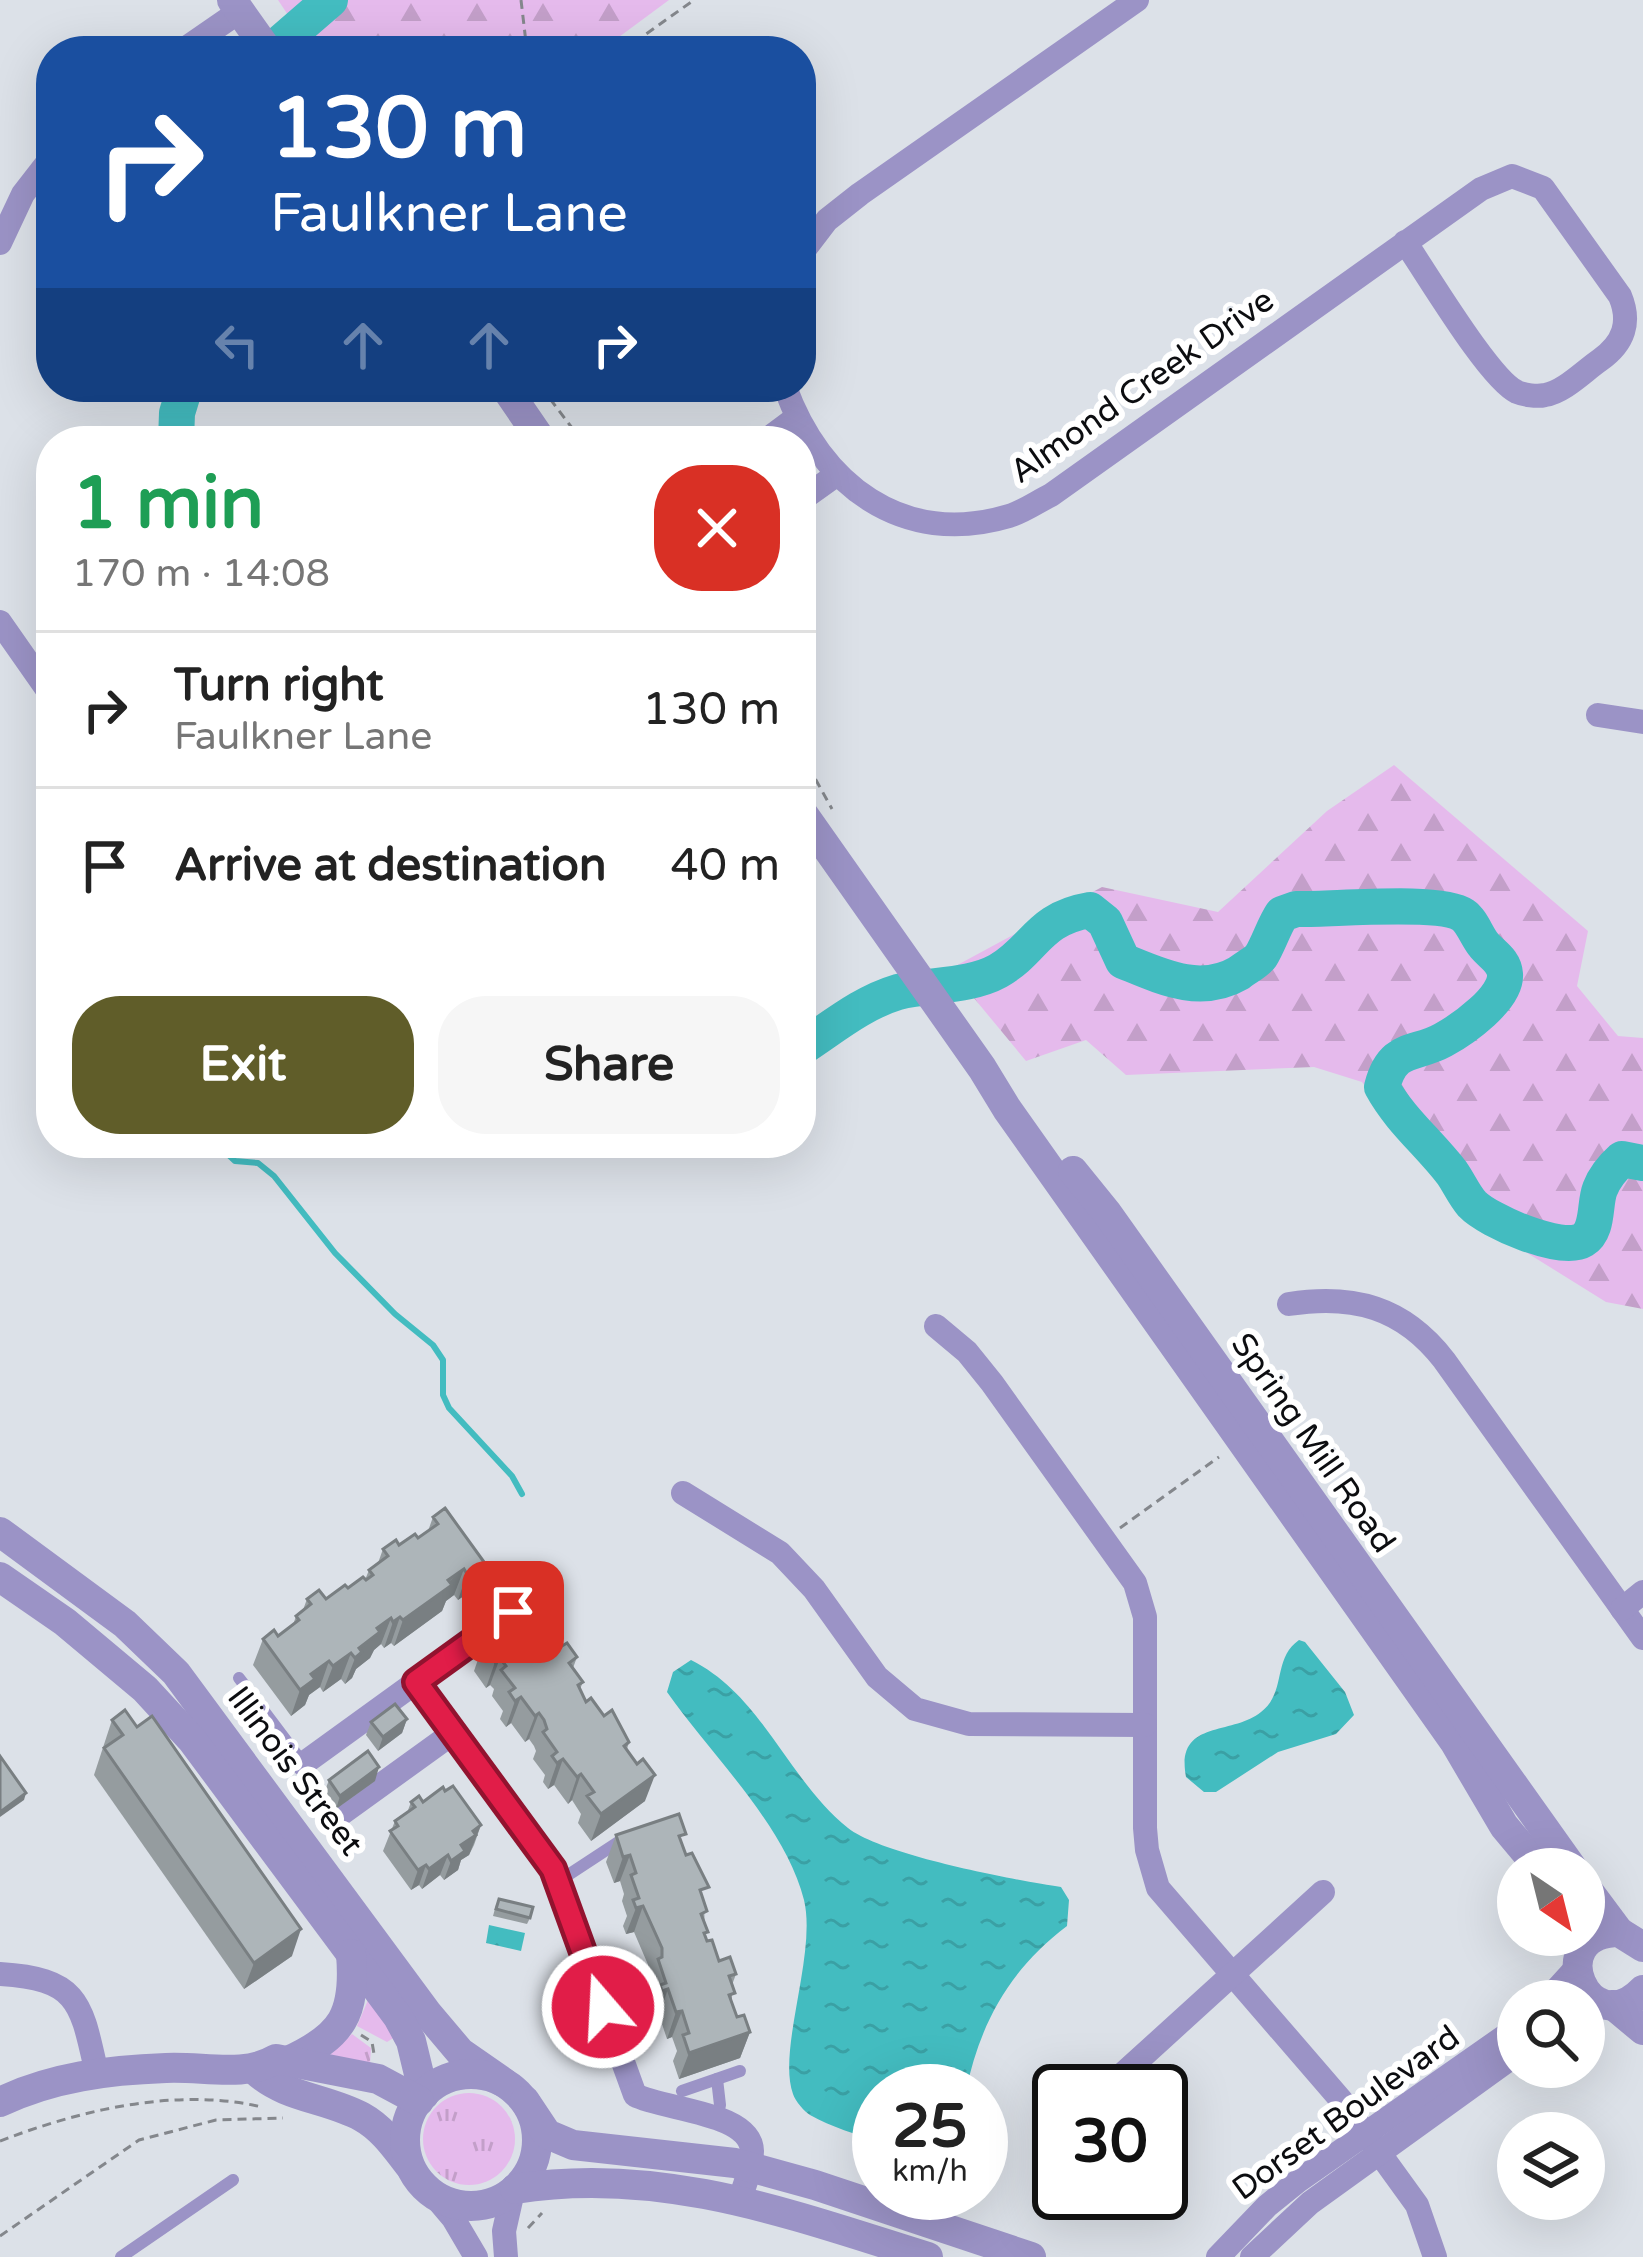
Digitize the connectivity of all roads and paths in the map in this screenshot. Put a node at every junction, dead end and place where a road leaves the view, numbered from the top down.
1 (520, 0) edge
2 (694, 0) edge
3 (1137, 0) edge
4 (236, 6) edge
5 (200, 36) edge
6 (257, 36) edge
7 (525, 36) edge
8 (643, 36) edge
9 (36, 177) edge
10 (816, 234) edge
11 (1405, 242) junction
12 (0, 243) edge
13 (552, 402) edge
14 (790, 402) edge
15 (796, 418) junction
16 (571, 426) edge
17 (785, 426) edge
18 (802, 426) edge
19 (816, 446) edge
20 (836, 475) junction
21 (816, 489) edge
22 (0, 622) edge
23 (36, 674) edge
24 (1598, 716) dead end
25 (1643, 722) edge
26 (816, 832) edge
27 (982, 1068) junction
28 (1289, 1304) dead end
29 (935, 1326) dead end
30 (1222, 1455) dead end
31 (683, 1493) dead end
32 (0, 1532) edge
33 (1104, 1540) junction
34 (461, 1542) edge
35 (0, 1577) edge
36 (1643, 1592) edge
37 (1622, 1609) junction
38 (513, 1612) joint
39 (1643, 1638) edge
40 (239, 1678) dead end
41 (416, 1682) junction
42 (1145, 1725) junction
43 (453, 1733) junction
44 (303, 1764) joint
45 (338, 1816) dead end
46 (638, 1831) edge
47 (1522, 1848) edge
48 (1558, 1848) edge
49 (559, 1880) junction
50 (1322, 1892) dead end
51 (1605, 1907) edge
52 (1634, 1937) edge
53 (351, 1954) junction
54 (0, 1974) edge
55 (1232, 1976) junction
56 (1643, 1990) edge
57 (1605, 2004) edge
58 (1605, 2009) edge
59 (354, 2030) dead end
60 (1643, 2030) edge
61 (1497, 2044) edge
62 (288, 2061) junction
63 (1134, 2064) edge
64 (373, 2066) dead end
65 (1497, 2066) edge
66 (256, 2071) junction
67 (740, 2071) dead end
68 (97, 2074) junction
69 (717, 2079) junction
70 (514, 2091) junction
71 (682, 2091) dead end
72 (421, 2098) junction
73 (0, 2102) edge
74 (723, 2120) junction
75 (0, 2140) edge
76 (1372, 2144) junction
77 (715, 2159) junction
78 (750, 2167) junction
79 (232, 2180) dead end
80 (422, 2181) junction
81 (514, 2190) junction
82 (740, 2199) junction
83 (545, 2211) dead end
84 (0, 2236) edge
85 (514, 2248) edge
86 (122, 2257) edge
87 (476, 2257) edge
88 (928, 2257) edge
89 (1031, 2257) edge
90 (1218, 2257) edge
91 (1252, 2257) edge
92 (1435, 2257) edge

1 - 7 path
2 - 8 path
3 - 10 street
4 - 5 street
4 - 6 street
9 - 12 street
11 - 11 street, Almond Creek Drive
11 - 20 street, Almond Creek Drive
13 - 16 path
14 - 15 street
15 - 17 street
15 - 18 street
19 - 20 street
20 - 21 street
22 - 23 street
24 - 25 street
26 - 27 street, Spring Mill Road
27 - 47 street, Spring Mill Road
27 - 48 street, Spring Mill Road
28 - 37 street
29 - 33 street
30 - 33 path
31 - 42 street
32 - 70 street, Illinois Street
33 - 42 street
34 - 38 lane
35 - 53 street, Illinois Street
36 - 37 street
37 - 39 street
38 - 41 street
40 - 44 lane
41 - 43 street
41 - 44 street
42 - 55 street
43 - 45 street
43 - 49 street
46 - 49 lane
49 - 74 street
50 - 55 street
51 - 52 street
53 - 62 street
53 - 72 street, Illinois Street
54 - 68 street
55 - 63 street
55 - 76 street
56 - 57 street
58 - 60 street
59 - 64 path
61 - 76 street, Dorset Boulevard
62 - 66 street
62 - 72 street
65 - 76 street, Dorset Boulevard
66 - 68 street
66 - 80 street
67 - 69 lane
68 - 73 street
69 - 71 lane
69 - 74 lane
70 - 72 street
70 - 77 street, Illinois Street
70 - 81 street
72 - 80 street
74 - 77 street
74 - 78 street
75 - 84 path
76 - 90 street, Dorset Boulevard
76 - 91 street, Dorset Boulevard
76 - 92 street
77 - 78 street, Illinois Street
78 - 82 street
78 - 89 street, Illinois Street
79 - 86 lane
80 - 81 street
80 - 87 street
81 - 82 street
81 - 85 street
82 - 88 street
83 - 85 path

